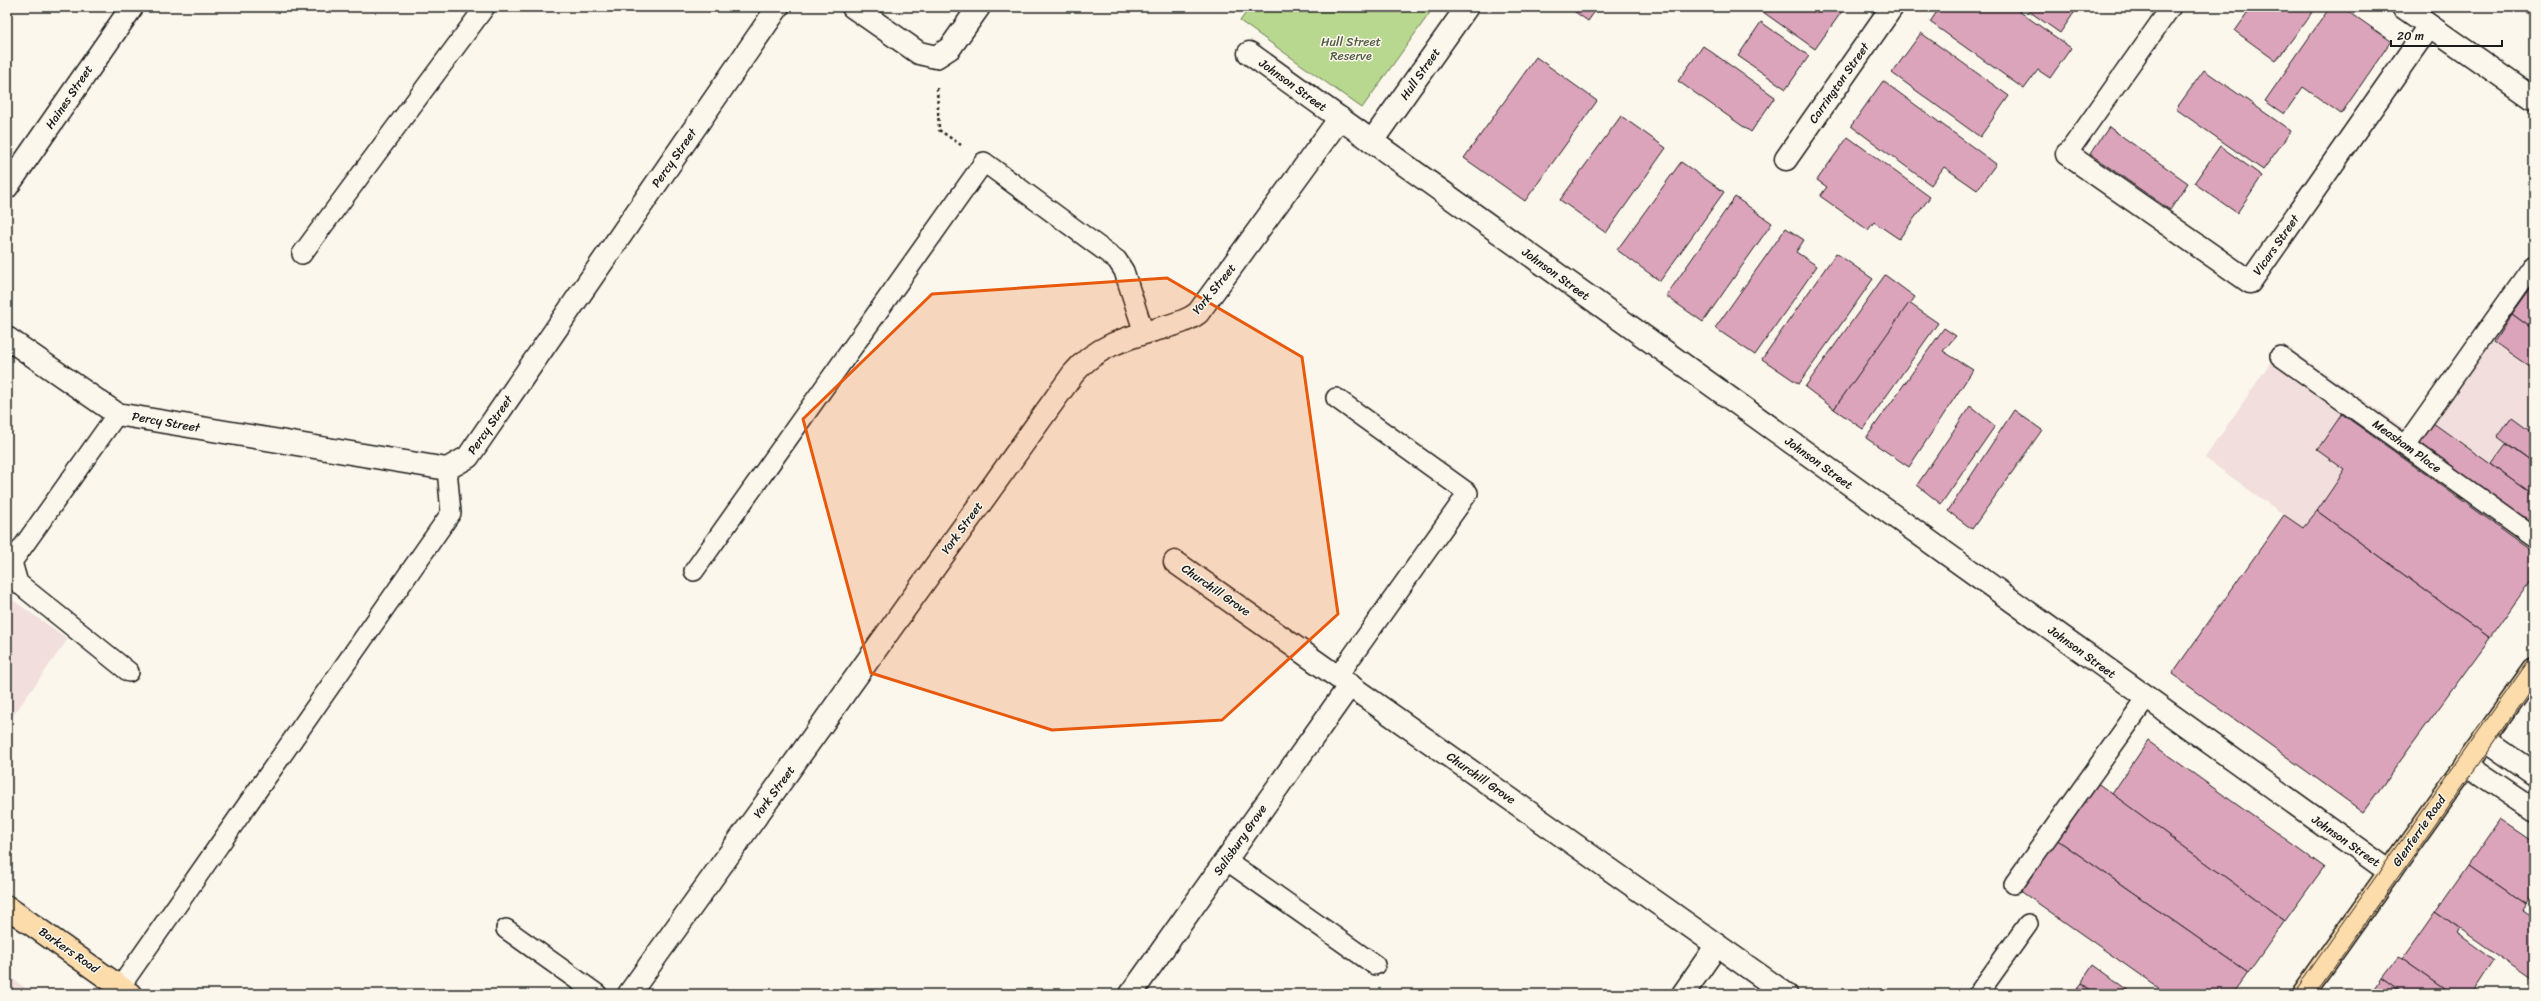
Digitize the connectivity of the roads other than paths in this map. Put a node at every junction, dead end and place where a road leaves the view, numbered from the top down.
1 (132, 7) edge
2 (485, 7) edge
3 (778, 7) edge
4 (854, 7) edge
5 (979, 7) edge
6 (1467, 7) edge
7 (1892, 7) edge
8 (2171, 7) edge
9 (2403, 7) edge
10 (2429, 26) junction
11 (1249, 53) dead end
12 (2532, 94) edge
13 (1340, 118) junction
14 (1372, 141) junction
15 (2067, 154) joint
16 (1786, 159) dead end
17 (7, 187) edge
18 (302, 254) dead end
19 (2534, 264) edge
20 (1144, 333) junction
21 (7, 338) edge
22 (2280, 356) dead end
23 (1336, 398) dead end
24 (117, 414) junction
25 (2406, 445) junction
26 (447, 469) junction
27 (2534, 537) edge
28 (1175, 562) dead end
29 (10, 563) edge
30 (694, 571) dead end
31 (2534, 669) edge
32 (128, 672) dead end
33 (1344, 681) junction
34 (2146, 699) junction
35 (2484, 739) junction
36 (2466, 764) junction
37 (2534, 774) edge
38 (2534, 810) edge
39 (1226, 860) junction
40 (2390, 872) junction
41 (2014, 884) dead end
42 (7, 907) edge
43 (2028, 924) dead end
44 (506, 929) dead end
45 (1717, 945) junction
46 (1375, 965) dead end
47 (125, 990) edge
48 (597, 994) edge
49 (629, 994) edge
50 (1131, 994) edge
51 (1683, 994) edge
52 (1786, 994) edge
53 (1978, 994) edge
54 (2303, 994) edge

1 - 17 street, Haines Street
2 - 18 lane
3 - 26 street, Percy Street
4 - 5 street
6 - 14 street, Hull Street
7 - 16 street, Carrington Street
8 - 15 lane
9 - 10 street
10 - 12 street
10 - 15 street, Vicars Street
11 - 13 street, Johnson Street
13 - 14 street, Johnson Street
13 - 20 street, York Street
14 - 34 street, Johnson Street
19 - 25 lane
20 - 30 lane
20 - 49 street, York Street
21 - 24 street, Percy Street
22 - 25 lane, Measham Place
23 - 33 lane
24 - 26 street, Percy Street
24 - 29 lane
25 - 27 lane, Measham Place
26 - 47 lane
28 - 33 street, Churchill Grove
29 - 32 lane
31 - 35 main road, Glenferrie Road
33 - 39 street, Salisbury Grove
33 - 45 street, Churchill Grove
34 - 40 street, Johnson Street
34 - 41 lane
35 - 36 main road, Glenferrie Road
35 - 37 street
36 - 38 street
36 - 40 main road, Glenferrie Road
39 - 46 lane
39 - 50 street, Salisbury Grove
40 - 54 main road, Glenferrie Road
42 - 47 main road, Barkers Road
43 - 53 lane
44 - 48 lane
45 - 51 street
45 - 52 street, Churchill Grove

